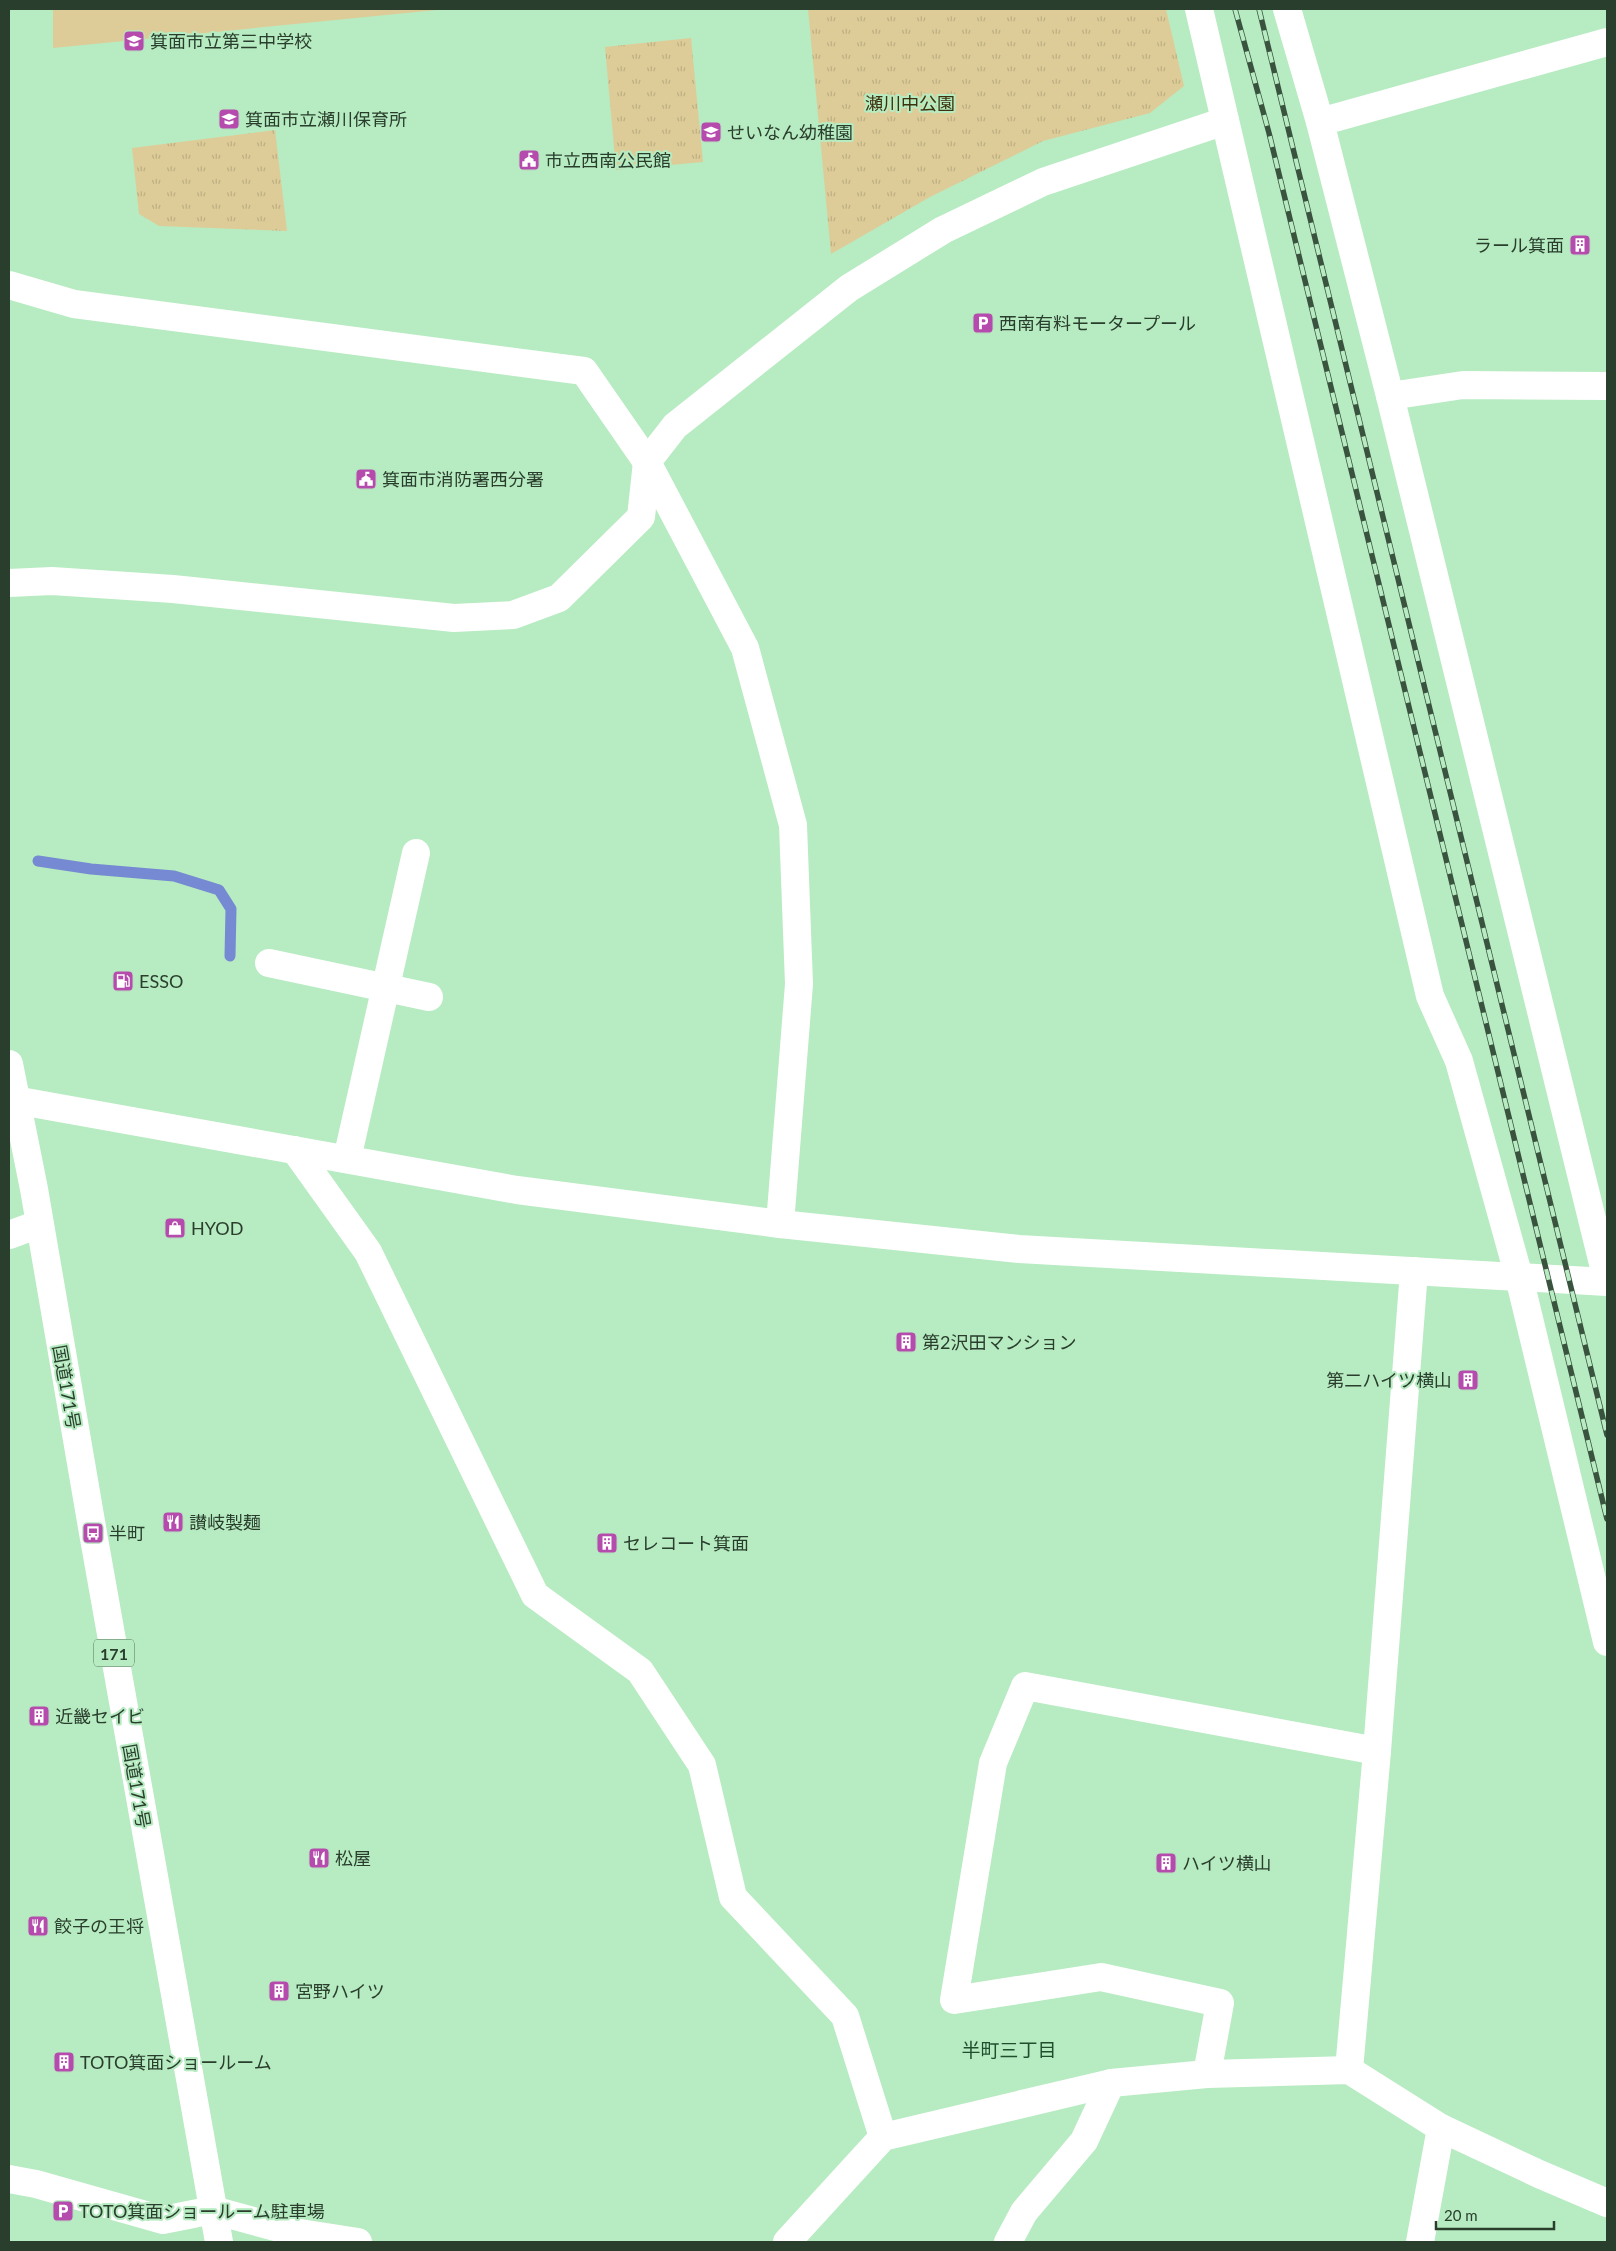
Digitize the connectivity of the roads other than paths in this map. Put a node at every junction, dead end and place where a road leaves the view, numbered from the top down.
1 (1199, 9) edge
2 (1287, 9) edge
3 (1607, 42) edge
4 (1225, 121) junction
5 (1320, 122) junction
6 (9, 285) edge
7 (1607, 386) edge
8 (1390, 396) junction
9 (646, 462) junction
10 (9, 583) edge
11 (416, 853) dead end
12 (269, 963) dead end
13 (385, 988) junction
14 (429, 998) dead end
15 (9, 1064) edge
16 (12, 1100) edge
17 (295, 1150) junction
18 (348, 1160) junction
19 (39, 1224) junction
20 (780, 1224) junction
21 (9, 1235) edge
22 (1414, 1271) junction
23 (1519, 1277) junction
24 (1607, 1281) edge
25 (1607, 1642) edge
26 (1377, 1751) junction
27 (1348, 2070) junction
28 (1207, 2074) junction
29 (1112, 2083) junction
30 (1441, 2128) junction
31 (883, 2137) junction
32 (9, 2179) edge
33 (1607, 2203) edge
34 (213, 2210) junction
35 (219, 2242) edge
36 (358, 2242) edge
37 (787, 2242) edge
38 (1008, 2242) edge
39 (1420, 2242) edge

1 - 4 main road
2 - 5 main road
3 - 5 main road
4 - 9 main road
4 - 23 main road
5 - 8 main road
6 - 9 main road
7 - 8 main road
8 - 24 main road
9 - 10 main road
9 - 20 main road
11 - 13 main road
12 - 13 main road
13 - 14 main road
13 - 18 main road
15 - 16 main road, 国道171号 / 171
16 - 17 main road
16 - 19 main road, 国道171号 / 171
17 - 18 main road
17 - 31 main road
18 - 20 main road
19 - 21 main road
19 - 34 main road, 国道171号 / 171
20 - 22 main road
22 - 23 main road
22 - 26 main road
23 - 24 main road
23 - 25 main road
26 - 27 main road
26 - 28 main road
27 - 28 main road
27 - 30 main road
28 - 29 main road
29 - 31 main road
29 - 38 main road
30 - 33 main road
30 - 39 main road
31 - 37 main road
32 - 34 main road
34 - 35 main road, 国道171号 / 171
34 - 36 main road

